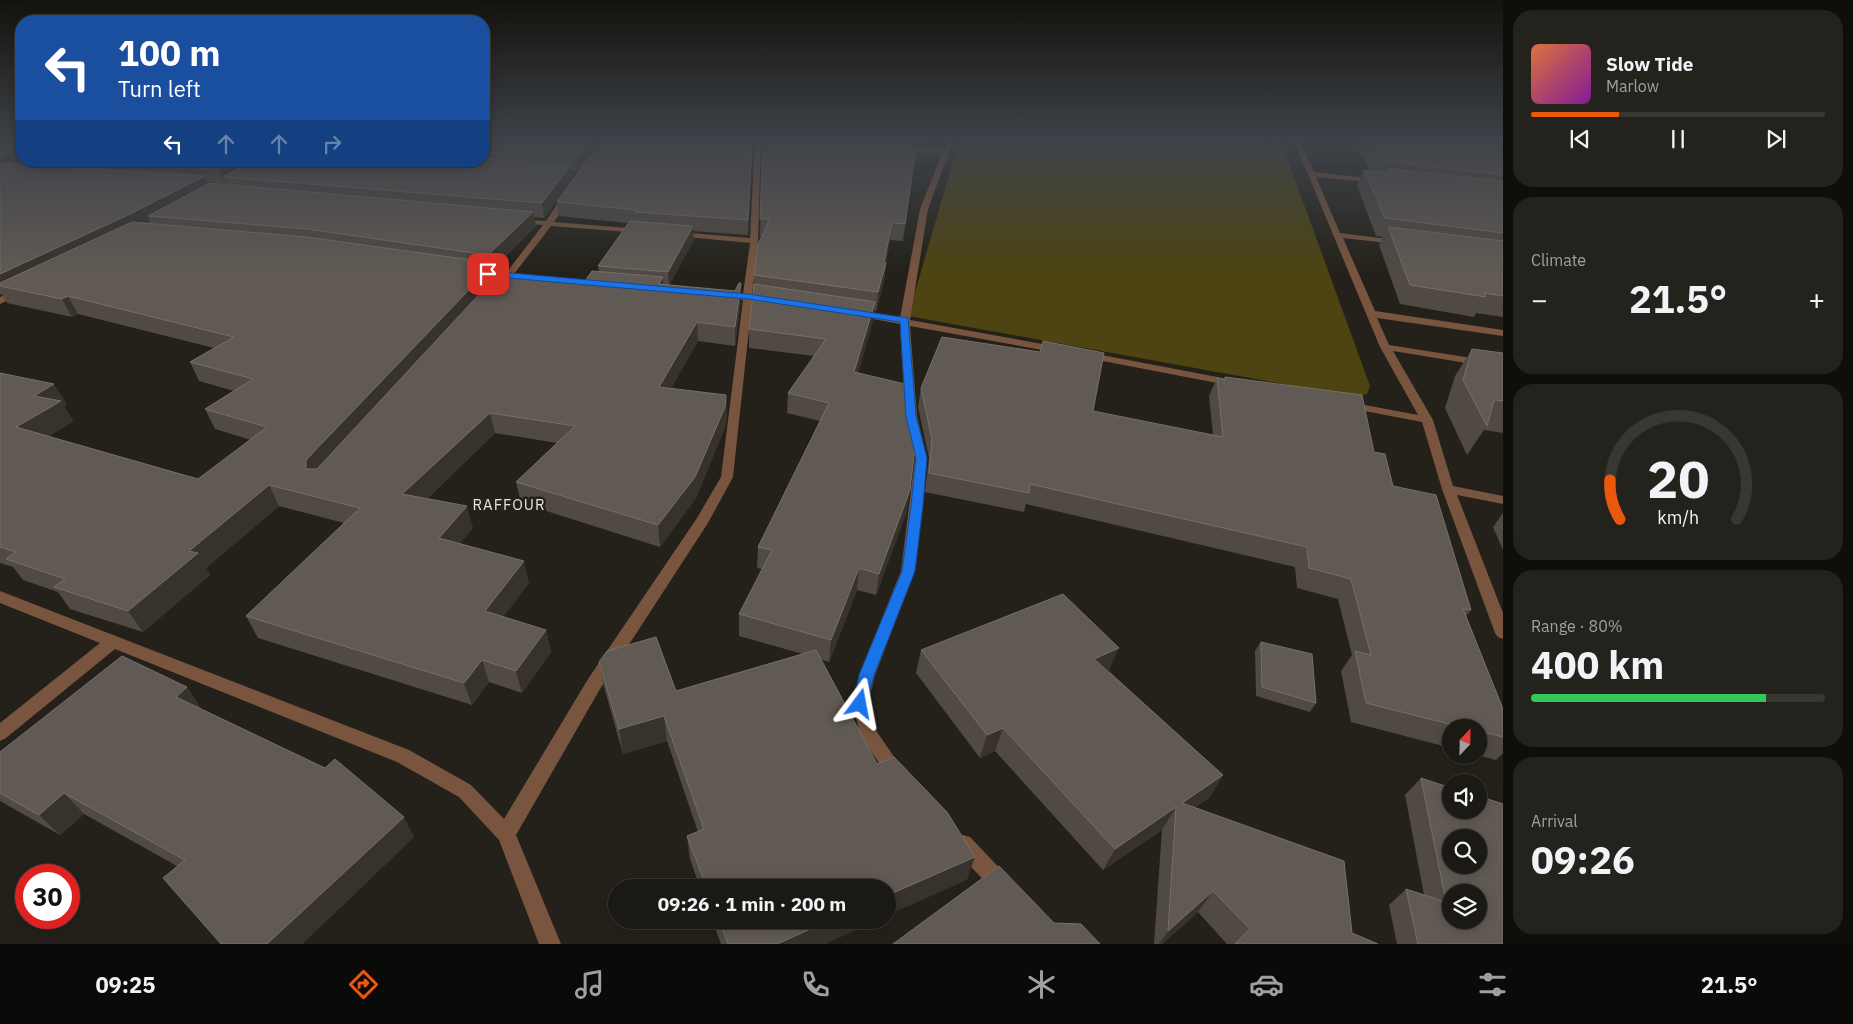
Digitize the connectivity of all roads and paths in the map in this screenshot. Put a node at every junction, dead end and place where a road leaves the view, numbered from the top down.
1 (574, 185) edge
2 (756, 185) edge
3 (933, 185) edge
4 (1317, 185) edge
5 (509, 220) edge
6 (548, 224) junction
7 (646, 232) edge
8 (666, 234) edge
9 (1337, 235) junction
10 (754, 241) junction
11 (1405, 243) edge
12 (459, 270) edge
13 (508, 277) junction
14 (527, 278) edge
15 (26, 288) edge
16 (494, 292) edge
17 (710, 293) edge
18 (748, 297) junction
19 (0, 301) edge
20 (778, 301) edge
21 (846, 311) edge
22 (1372, 314) junction
23 (905, 320) junction
24 (1503, 333) edge
25 (1385, 347) junction
26 (1503, 366) edge
27 (1244, 385) edge
28 (1340, 404) edge
29 (1428, 420) junction
30 (1448, 489) junction
31 (1503, 500) edge
32 (0, 598) edge
33 (1503, 633) edge
34 (112, 642) junction
35 (0, 733) edge
36 (908, 786) edge
37 (506, 834) junction
38 (956, 836) edge
39 (1010, 894) edge
40 (550, 944) edge

1 - 6 street
2 - 10 street
3 - 23 street
4 - 9 street
5 - 6 street
6 - 7 street
6 - 13 street
8 - 10 street
9 - 11 street
9 - 22 street
10 - 18 street
12 - 13 street
13 - 14 street
13 - 16 street
15 - 19 street
17 - 18 street
18 - 20 street
18 - 37 street
21 - 23 street
22 - 24 street
22 - 25 street
23 - 27 street
23 - 36 street
25 - 26 street
25 - 29 street
28 - 29 street
29 - 30 street
30 - 31 street
30 - 33 street
32 - 34 street
34 - 35 street
34 - 37 street
37 - 40 street
38 - 39 street

